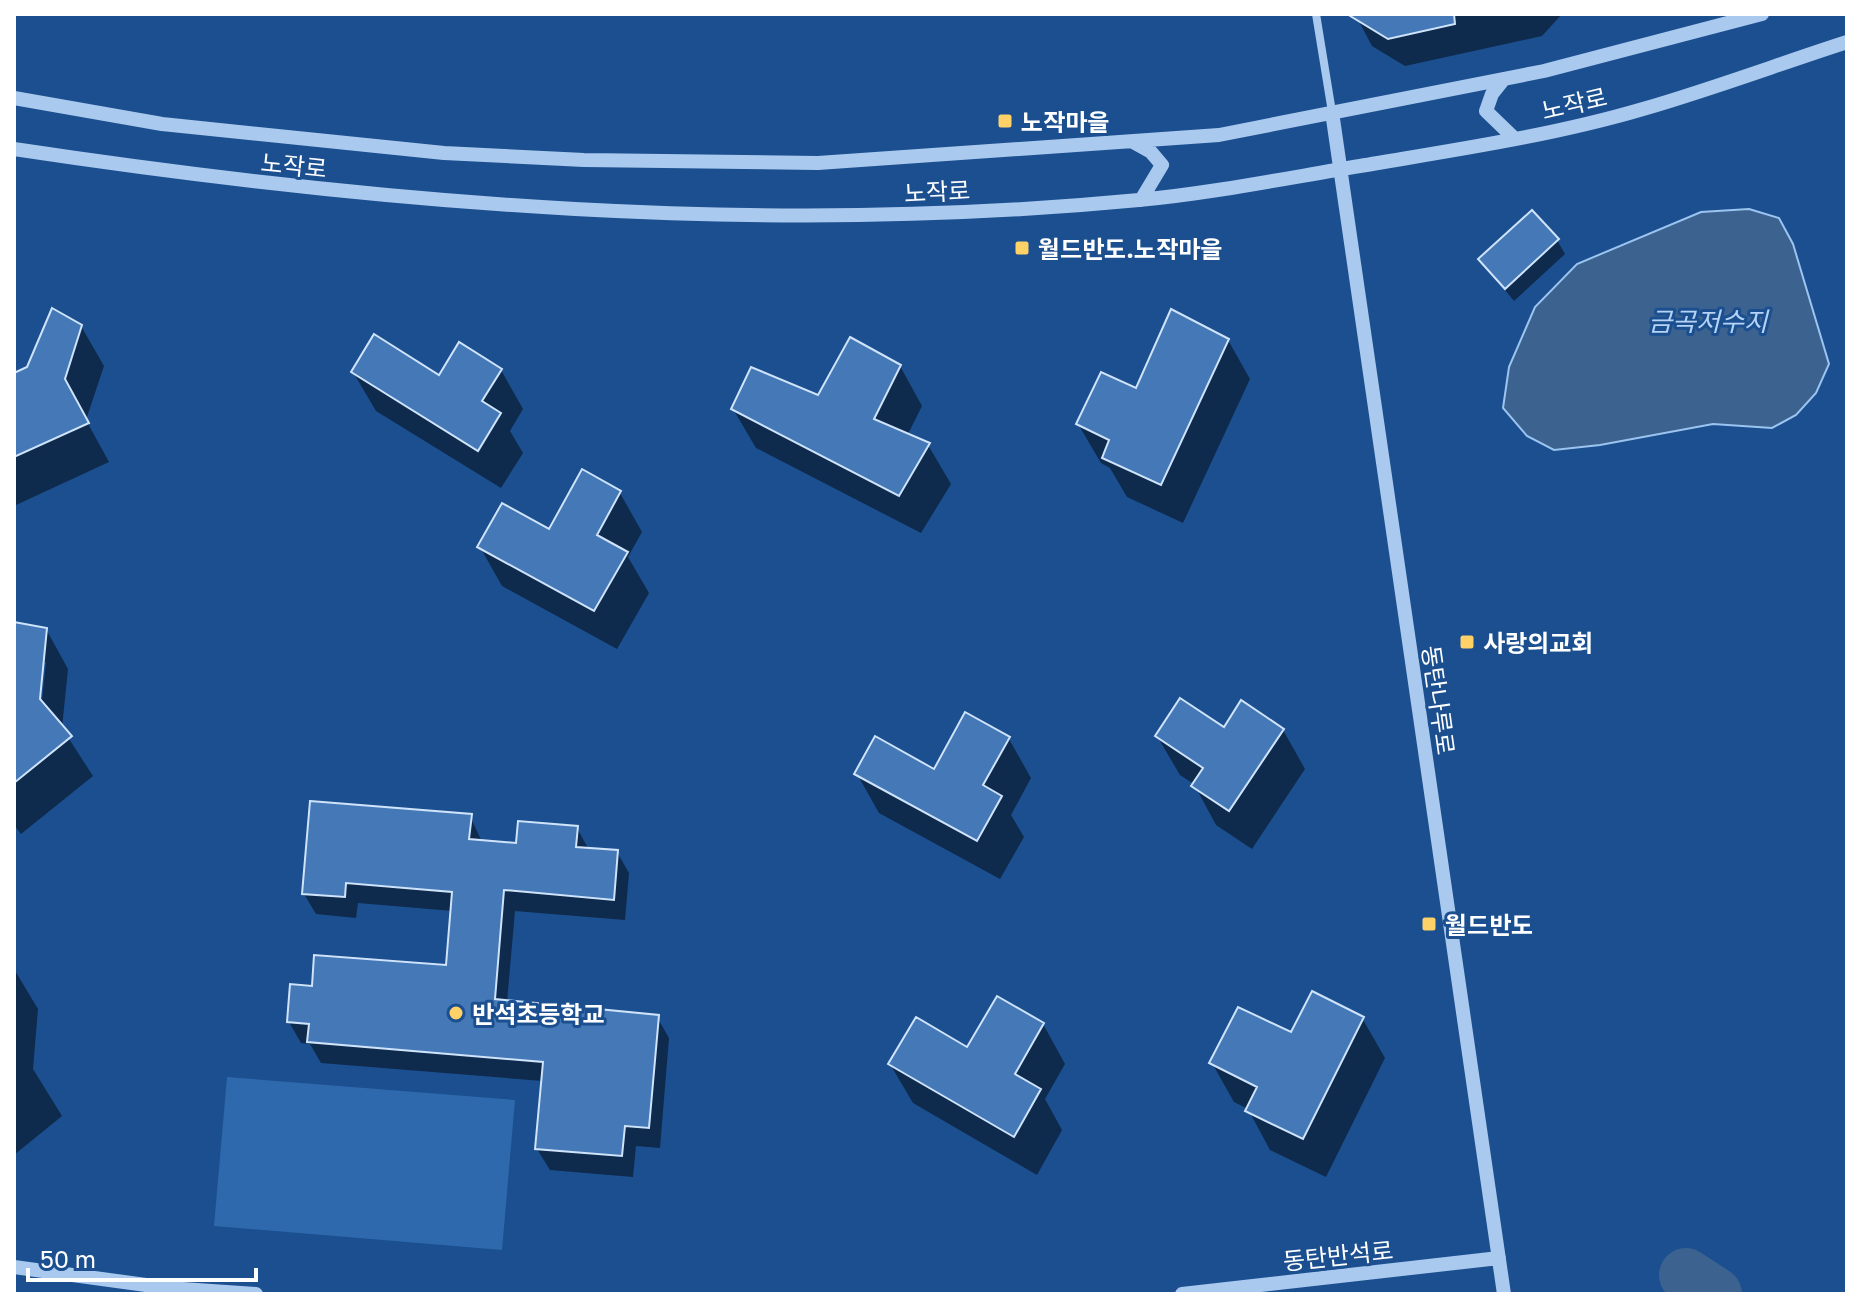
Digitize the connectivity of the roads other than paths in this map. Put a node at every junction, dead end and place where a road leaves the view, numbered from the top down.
1 (1316, 14) edge
2 (1762, 14) edge
3 (1847, 42) edge
4 (1504, 79) junction
5 (14, 98) edge
6 (1332, 112) junction
7 (1514, 138) junction
8 (1133, 142) junction
9 (14, 149) edge
10 (1340, 169) junction
11 (1141, 200) junction
12 (1499, 1258) junction
13 (14, 1267) edge
14 (256, 1294) edge
15 (1182, 1294) edge
16 (1504, 1294) edge

1 - 6 street
2 - 4 street, 노작로
3 - 7 street, 노작로
4 - 6 street, 노작로
4 - 7 street
5 - 8 street, 노작로
6 - 8 street, 노작로
6 - 10 street, 동탄나루로
7 - 10 street, 노작로
8 - 11 street
9 - 11 street, 노작로
10 - 11 street, 노작로
10 - 12 street, 동탄나루로
12 - 15 street, 동탄반석로
12 - 16 street, 동탄나루로
13 - 14 street

